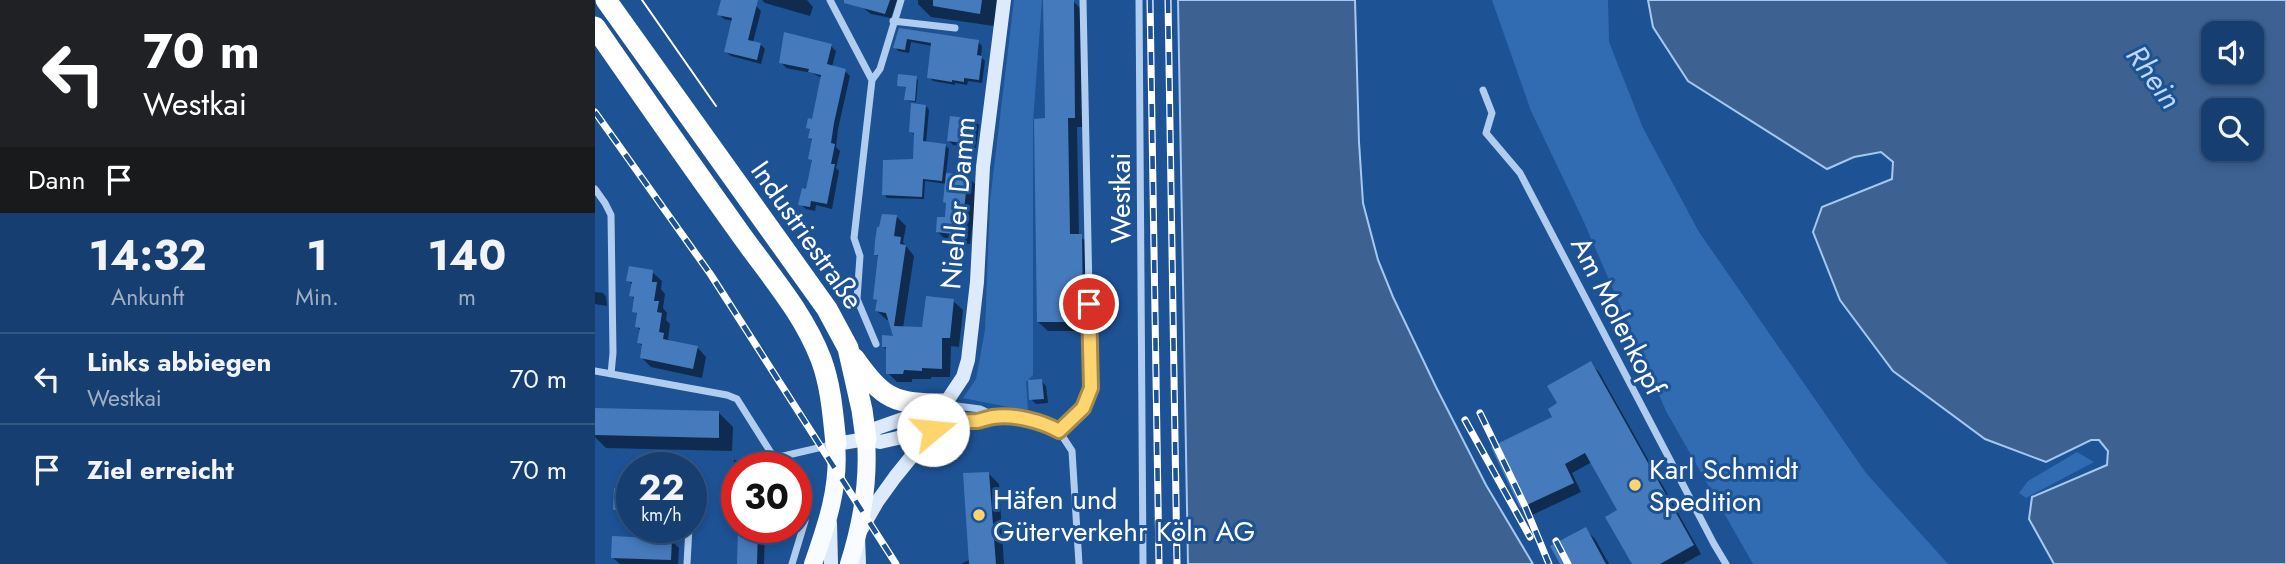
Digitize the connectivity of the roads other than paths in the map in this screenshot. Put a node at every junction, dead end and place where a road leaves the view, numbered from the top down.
1 (606, 0) edge
2 (829, 0) edge
3 (901, 0) edge
4 (1005, 0) edge
5 (1083, 0) edge
6 (1139, 0) edge
7 (893, 21) junction
8 (595, 27) edge
9 (955, 28) dead end
10 (872, 80) junction
11 (1483, 90) dead end
12 (595, 189) edge
13 (876, 344) dead end
14 (848, 348) junction
15 (595, 371) edge
16 (611, 374) junction
17 (945, 404) junction
18 (995, 416) junction
19 (933, 430) junction
20 (1059, 431) junction
21 (866, 439) junction
22 (836, 444) junction
23 (771, 452) edge
24 (793, 452) edge
25 (830, 515) junction
26 (858, 535) junction
27 (688, 543) edge
28 (798, 543) edge
29 (687, 564) edge
30 (792, 564) edge
31 (813, 564) edge
32 (831, 564) edge
33 (849, 564) edge
34 (859, 564) edge
35 (1079, 564) edge
36 (1143, 564) edge
37 (1726, 564) edge

1 - 14 highway, Industriestraße
2 - 10 street
3 - 7 street
4 - 17 street, Niehler Damm
5 - 20 street, Westkai
6 - 36 street, Westkai
7 - 9 street
7 - 10 street
8 - 22 highway, Industriestraße
10 - 13 street
11 - 37 street, Am Molenkopf
12 - 16 street
14 - 17 highway
14 - 21 highway, Industriestraße
15 - 16 street
16 - 23 street
17 - 18 street
17 - 19 street, Niehler Damm
17 - 21 street
18 - 19 street
18 - 20 street
19 - 21 street
19 - 26 street, Niehler Damm
20 - 35 street
21 - 22 street
21 - 26 main road, Industriestraße
22 - 24 street
22 - 25 main road, Industriestraße
25 - 31 main road, Industriestraße
25 - 32 street
26 - 33 main road, Industriestraße
26 - 34 street
27 - 29 street
28 - 30 street

